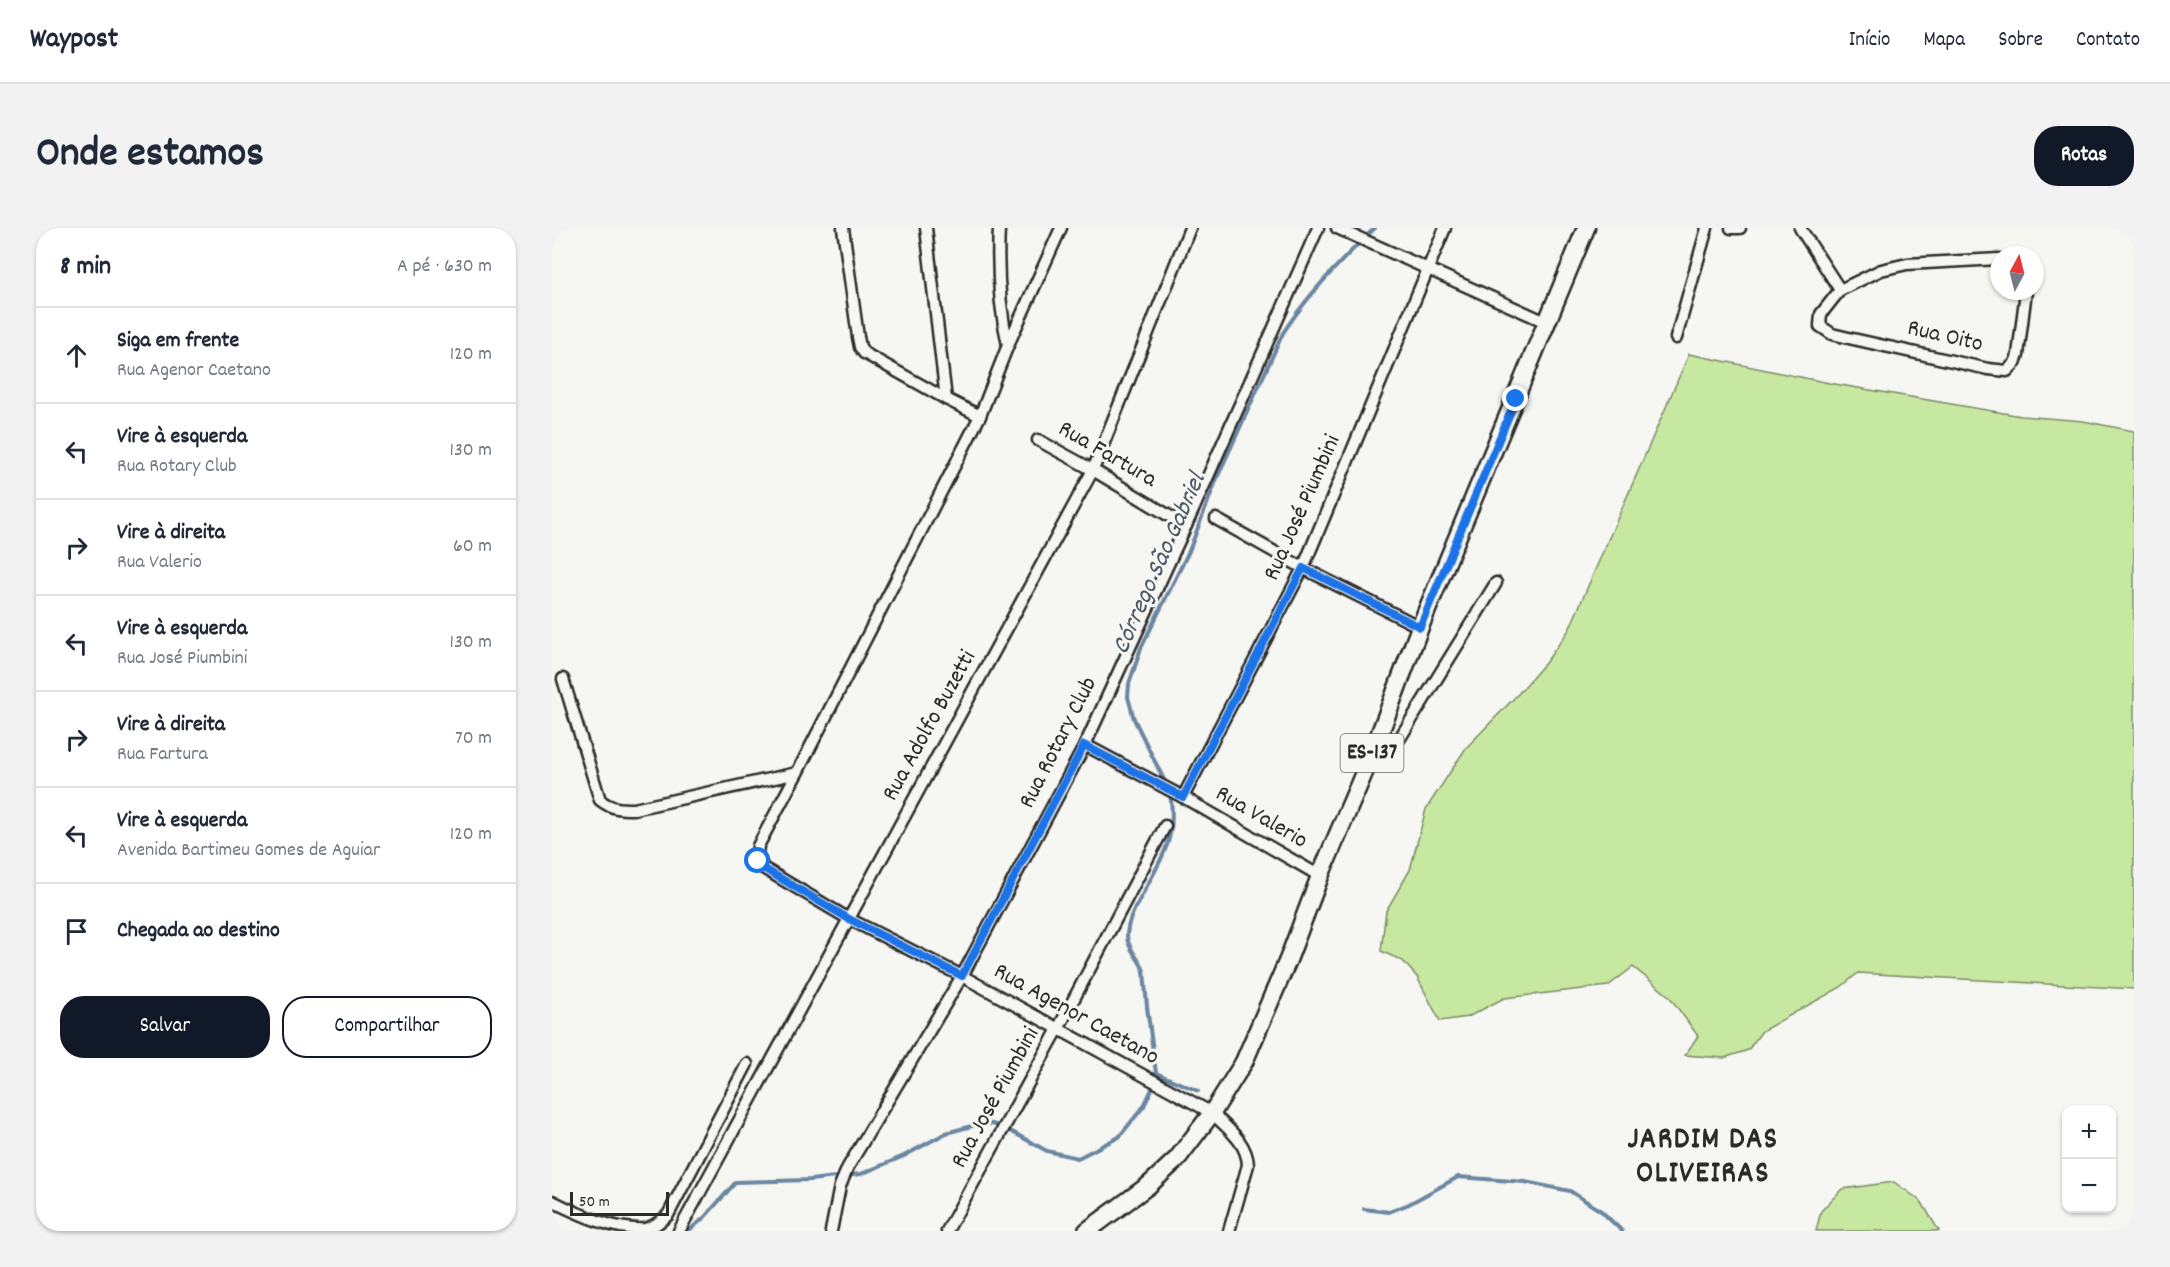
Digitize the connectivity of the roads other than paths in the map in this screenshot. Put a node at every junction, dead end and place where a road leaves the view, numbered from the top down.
1 (843, 228) edge
2 (926, 228) edge
3 (999, 228) edge
4 (1061, 228) edge
5 (1190, 228) edge
6 (1318, 228) edge
7 (1336, 228) edge
8 (1445, 228) edge
9 (1586, 228) edge
10 (1707, 228) edge
11 (1731, 228) edge
12 (1740, 228) edge
13 (1800, 228) edge
14 (1990, 259) edge
15 (1427, 269) junction
16 (1840, 290) junction
17 (2025, 300) edge
18 (1548, 323) junction
19 (1676, 338) dead end
20 (1008, 345) junction
21 (946, 399) junction
22 (980, 416) junction
23 (1038, 440) dead end
24 (1093, 470) junction
25 (1216, 519) dead end
26 (1186, 526) junction
27 (1303, 568) junction
28 (1496, 583) dead end
29 (1420, 627) junction
30 (563, 680) dead end
31 (1084, 745) junction
32 (1372, 754) junction
33 (797, 773) junction
34 (1180, 796) junction
35 (1165, 826) dead end
36 (1320, 876) junction
37 (849, 919) junction
38 (962, 976) junction
39 (1058, 1029) junction
40 (747, 1064) dead end
41 (1212, 1113) junction
42 (552, 1201) edge
43 (679, 1231) edge
44 (831, 1231) edge
45 (947, 1231) edge
46 (1088, 1231) edge
47 (1229, 1231) edge

1 - 21 street
2 - 21 street
3 - 20 street
4 - 20 street
5 - 24 street, Rua Adolfo Buzetti
6 - 26 street, Rua Rotary Club
7 - 15 street
8 - 15 street, Rua José Piumbini
9 - 18 main road, ES-137
10 - 19 street
11 - 12 street
13 - 16 street
14 - 16 street
15 - 18 street
15 - 27 street, Rua José Piumbini
16 - 17 street, Rua Oito
18 - 29 main road, ES-137
20 - 22 street
21 - 22 street
22 - 33 street
23 - 24 street, Rua Fartura
24 - 26 street, Rua Fartura
24 - 37 street, Rua Adolfo Buzetti
25 - 27 street
26 - 31 street, Rua Rotary Club
27 - 29 street
27 - 34 street, Rua José Piumbini
28 - 32 street
29 - 32 main road, ES-137
30 - 33 street
31 - 34 street, Rua Valerio
31 - 38 street, Rua Rotary Club
32 - 36 main road, ES-137
33 - 37 street, Rua Agenor Caetano
34 - 36 street, Rua Valerio
35 - 39 street, Rua José Piumbini
36 - 41 main road, ES-137
37 - 38 street, Rua Agenor Caetano
37 - 43 street, Rua Adolfo Buzetti
38 - 39 street, Rua Agenor Caetano
38 - 44 street, Rua Rotary Club
39 - 41 street, Rua Agenor Caetano
39 - 45 street, Rua José Piumbini
40 - 42 street
41 - 46 main road, ES-137
41 - 47 street, Rua Agenor Caetano

